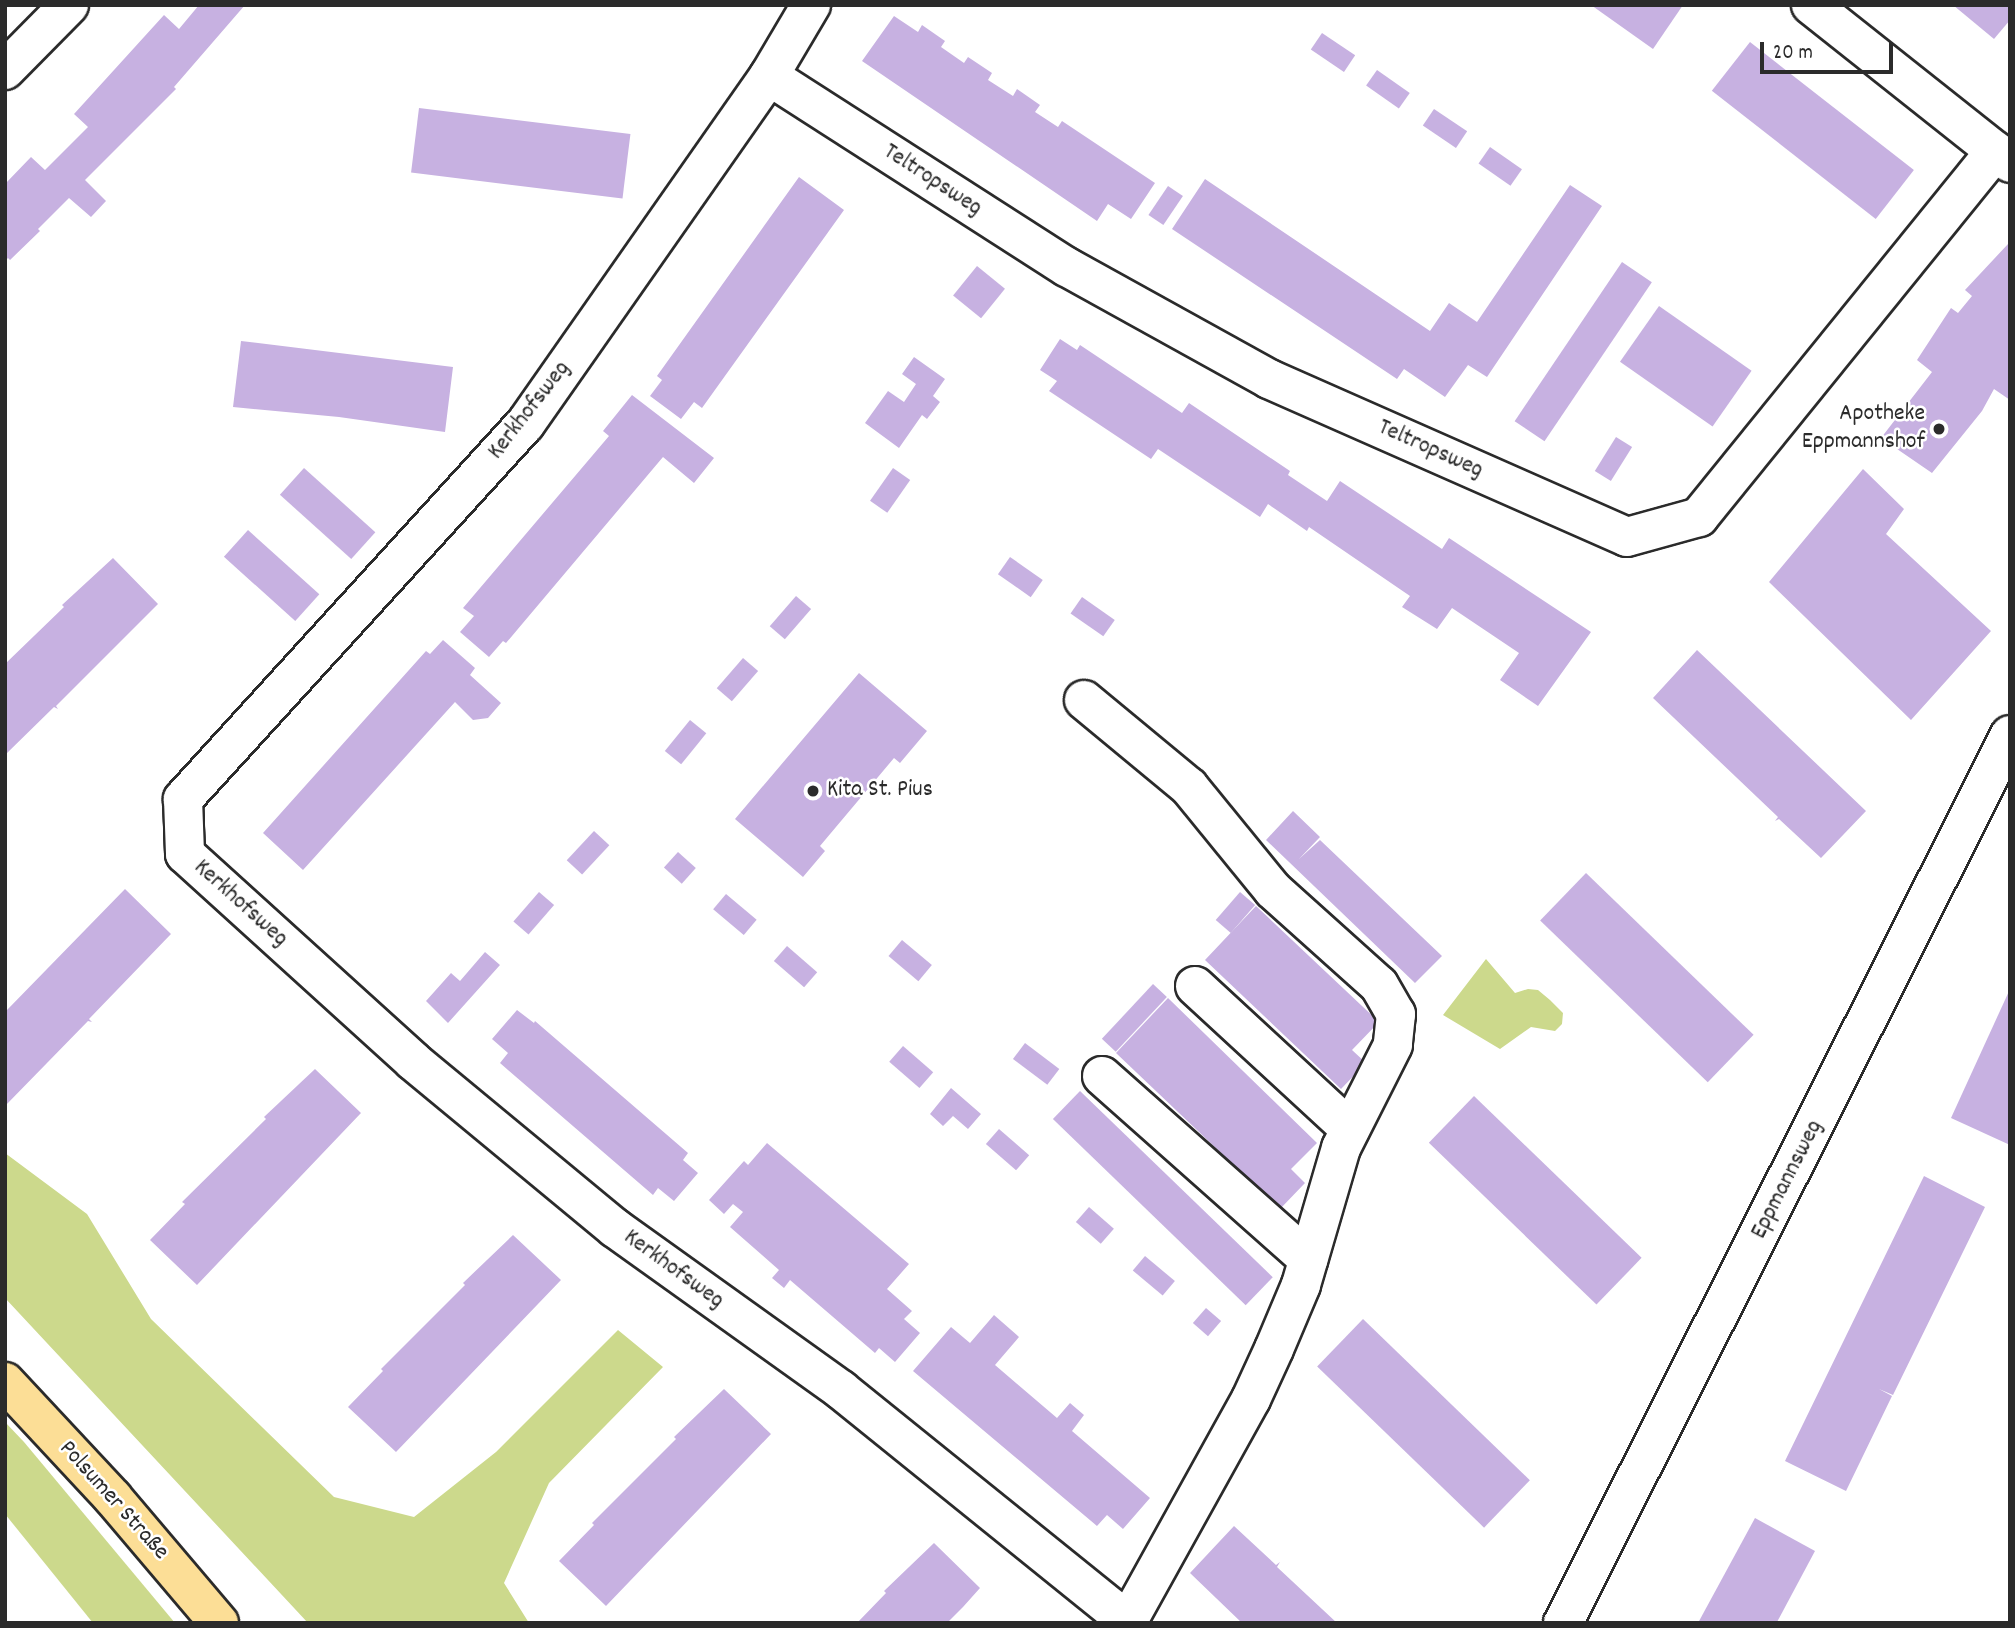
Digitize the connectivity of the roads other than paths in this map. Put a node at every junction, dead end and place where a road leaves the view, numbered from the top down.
1 (69, 5) edge
2 (811, 5) edge
3 (1811, 5) edge
4 (5, 70) edge
5 (769, 76) junction
6 (2002, 157) edge
7 (1084, 700) dead end
8 (2010, 735) edge
9 (1195, 986) dead end
10 (1102, 1076) dead end
11 (1350, 1129) junction
12 (1308, 1259) junction
13 (5, 1382) edge
14 (1129, 1622) edge
15 (219, 1623) edge
16 (1563, 1623) edge

1 - 4 street
2 - 5 street, Kerkhofsweg
3 - 6 street
5 - 6 street, Teltropsweg
5 - 14 street, Kerkhofsweg
7 - 11 street
8 - 16 street, Eppmannsweg
9 - 11 street
10 - 12 street
11 - 12 street
12 - 14 street
13 - 15 main road, Polsumer Straße

